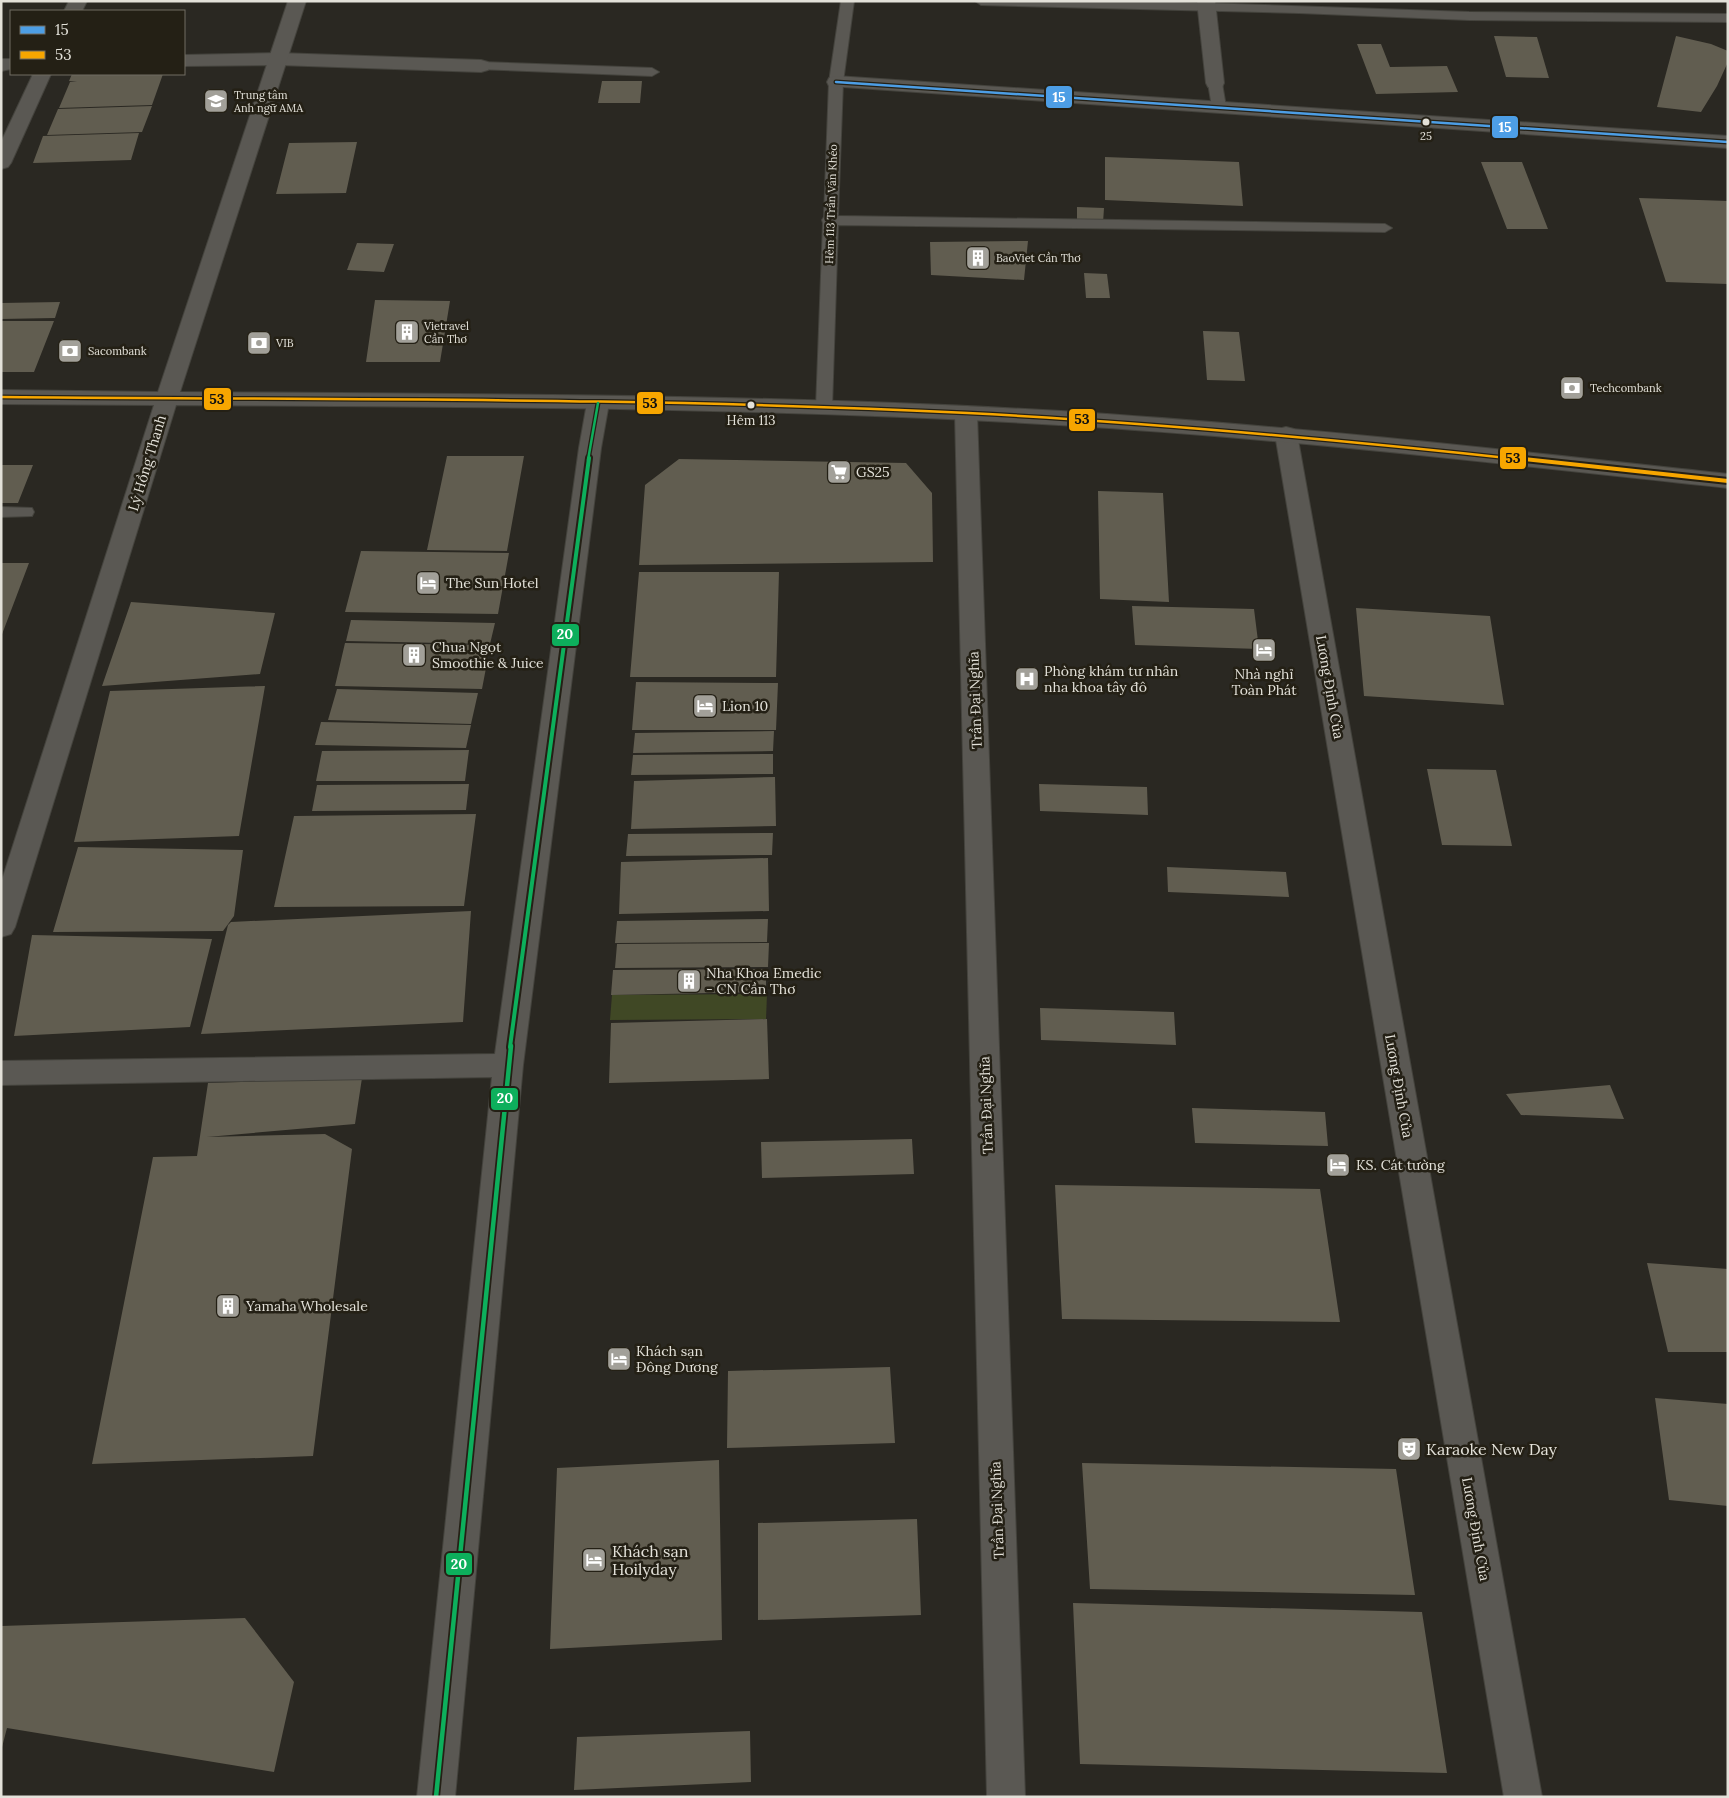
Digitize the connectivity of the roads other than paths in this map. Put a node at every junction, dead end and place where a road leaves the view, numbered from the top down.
1 (297, 1) edge
2 (848, 1) edge
3 (981, 1) edge
4 (1206, 4) edge
5 (1728, 18) edge
6 (279, 59) junction
7 (185, 61) edge
8 (481, 66) joint
9 (652, 72) dead end
10 (42, 75) edge
11 (836, 82) junction
12 (1216, 83) joint
13 (1219, 107) junction
14 (1728, 142) edge
15 (1, 163) edge
16 (829, 220) junction
17 (1385, 228) dead end
18 (1, 397) edge
19 (167, 399) junction
20 (598, 402) junction
21 (824, 408) junction
22 (966, 413) junction
23 (1286, 434) junction
24 (1728, 481) edge
25 (1, 512) edge
26 (26, 512) dead end
27 (3, 916) edge
28 (508, 1064) junction
29 (1, 1072) edge
30 (436, 1797) edge
31 (1006, 1797) edge
32 (1523, 1797) edge

1 - 6 street, Lý Hồng Thanh
2 - 11 lane, Hẻm 113 Trần Văn Khéo
3 - 4 lane
4 - 5 lane
4 - 12 street
6 - 7 street
6 - 8 street
6 - 19 street, Lý Hồng Thanh
8 - 9 lane
10 - 15 street
11 - 13 street
11 - 16 lane, Hẻm 113 Trần Văn Khéo
12 - 13 lane
13 - 14 street
16 - 17 lane
16 - 21 lane, Hẻm 113 Trần Văn Khéo
18 - 19 street
19 - 20 street
19 - 27 street, Lý Hồng Thanh
20 - 21 street
20 - 28 street
21 - 22 street
22 - 23 street
22 - 31 street, Trần Đại Nghĩa
23 - 24 street
23 - 32 street, Lương Định Của
25 - 26 lane
28 - 29 street
28 - 30 street

